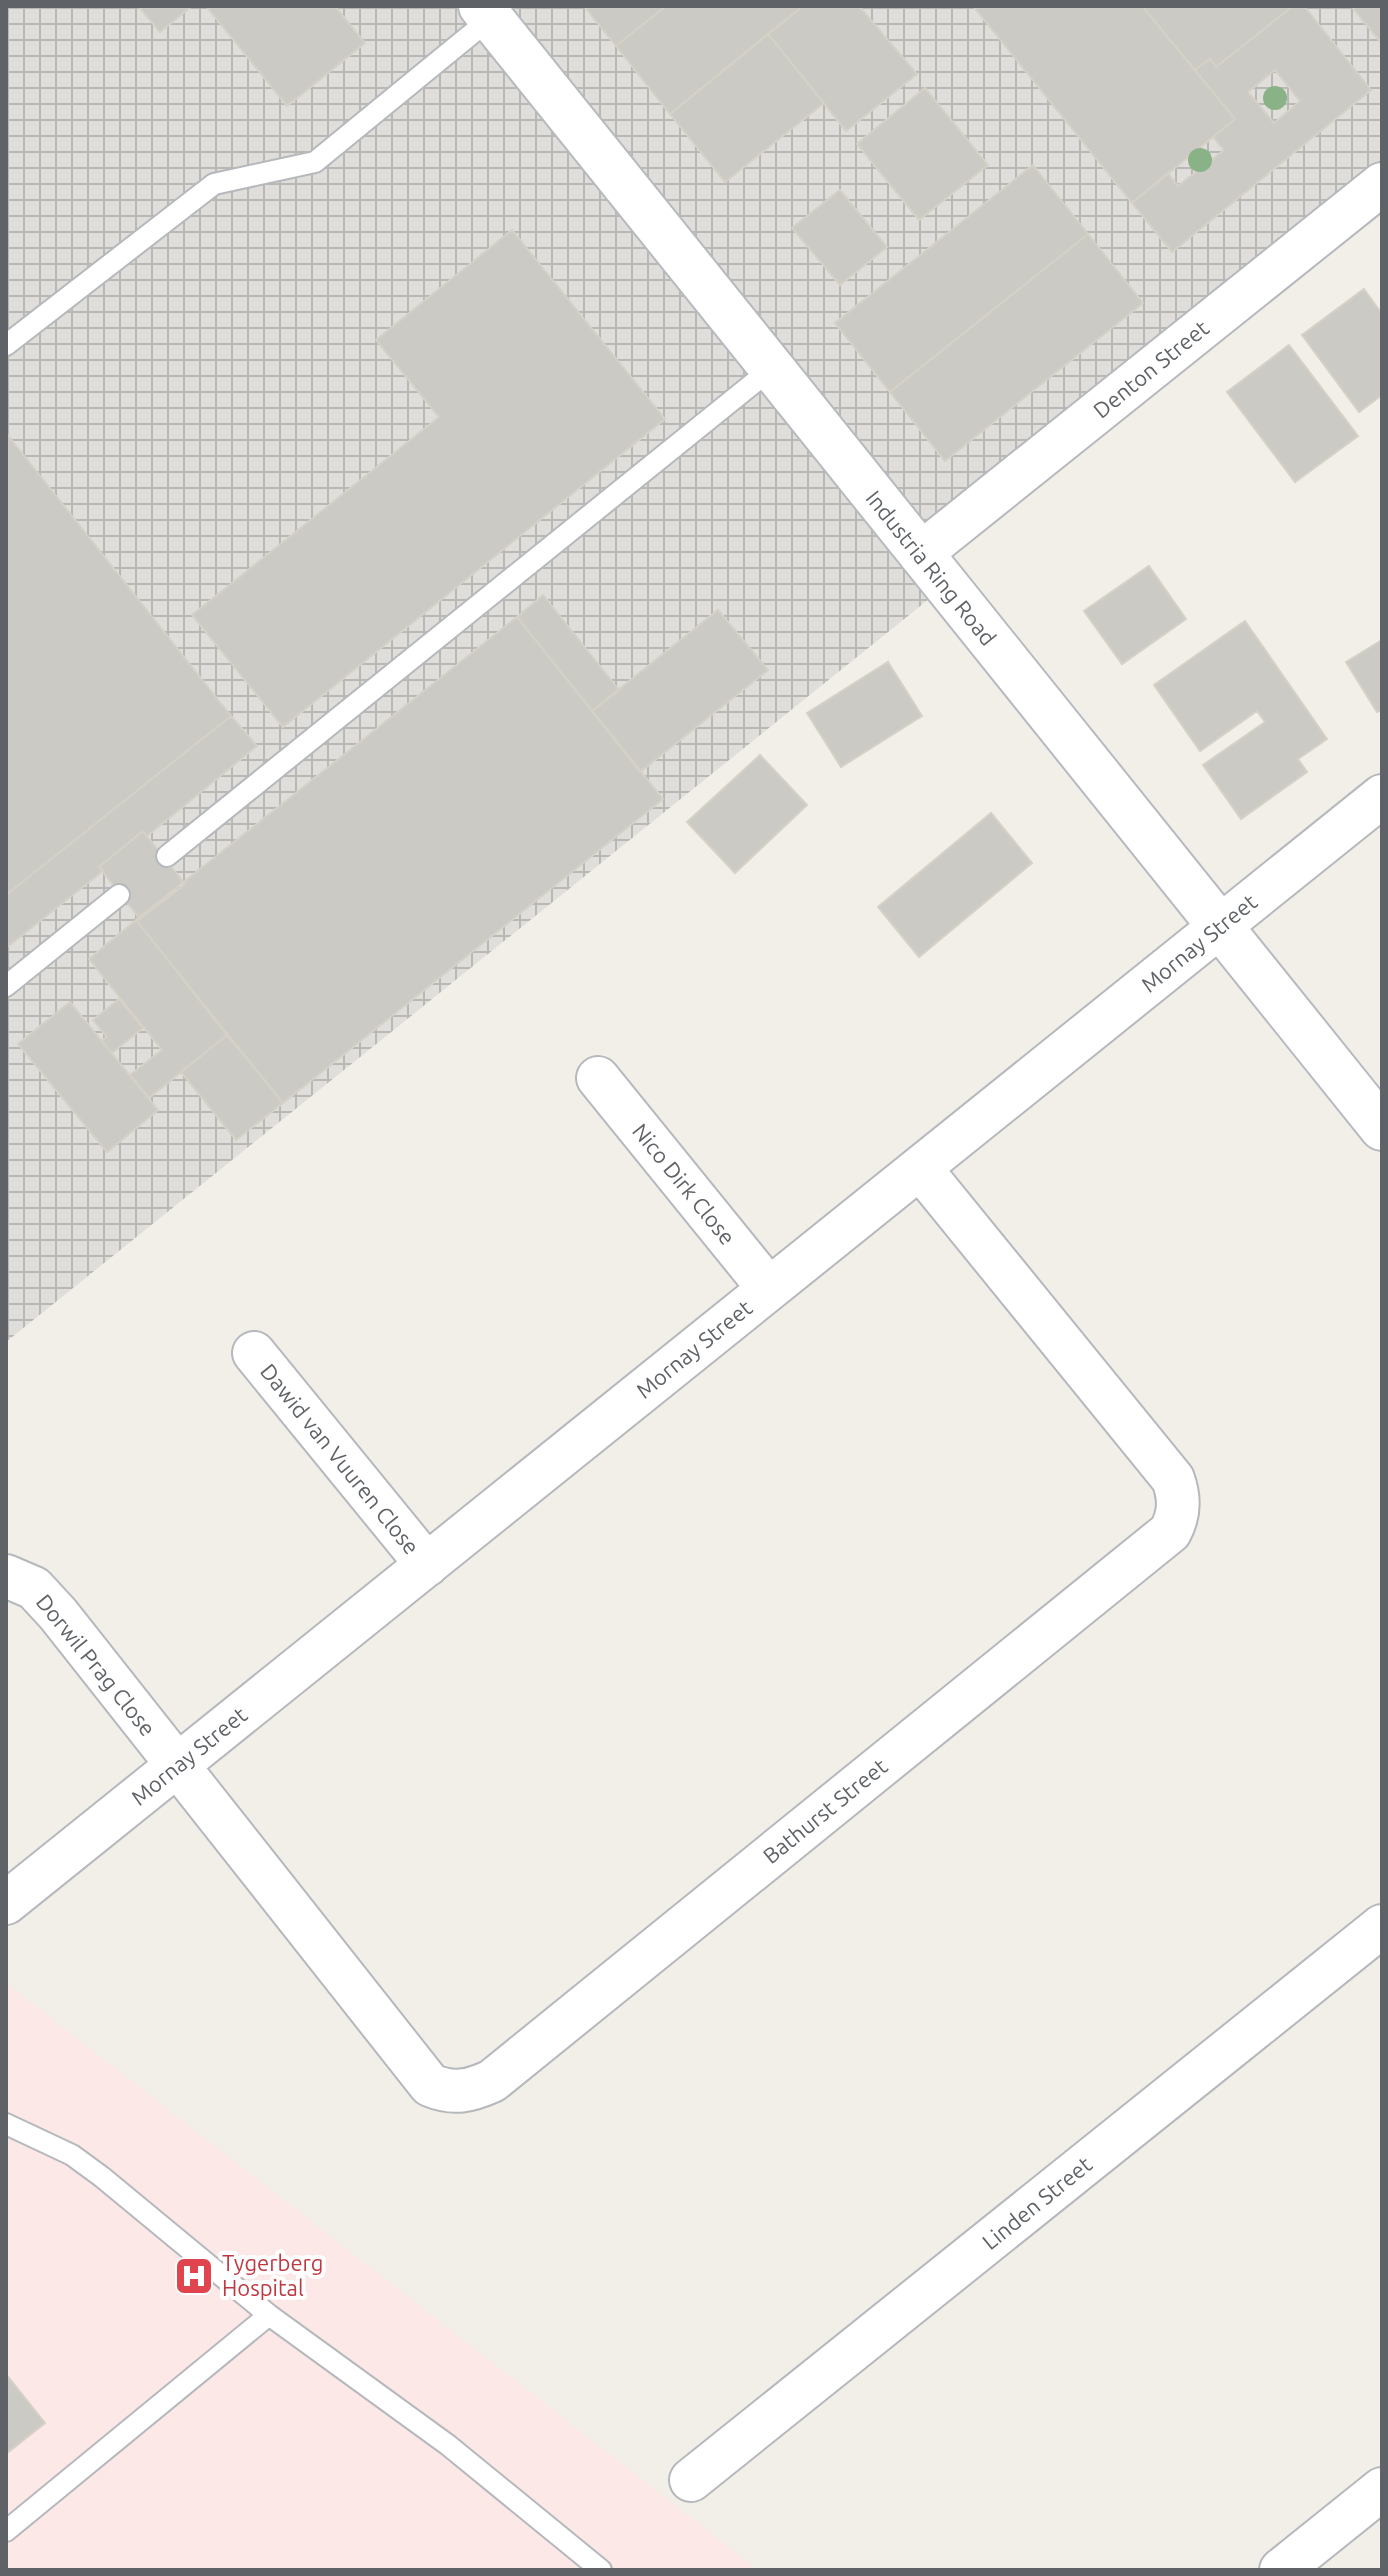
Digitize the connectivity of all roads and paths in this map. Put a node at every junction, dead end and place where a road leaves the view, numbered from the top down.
1 (486, 12) edge
2 (1382, 184) edge
3 (6, 345) edge
4 (771, 369) junction
5 (920, 554) junction
6 (1382, 796) edge
7 (167, 856) dead end
8 (119, 895) dead end
9 (1220, 927) junction
10 (6, 986) edge
11 (598, 1078) dead end
12 (1382, 1128) edge
13 (920, 1168) junction
14 (769, 1289) junction
15 (254, 1353) dead end
16 (427, 1565) junction
17 (6, 1576) edge
18 (176, 1766) junction
19 (6, 1903) edge
20 (1382, 1926) edge
21 (6, 2124) edge
22 (269, 2315) junction
23 (691, 2480) dead end
24 (1382, 2489) edge
25 (6, 2531) edge
26 (601, 2570) edge
27 (1281, 2570) edge

1 - 3 lane
1 - 4 street, Industria Ring Road
2 - 5 street, Denton Street
4 - 5 street, Industria Ring Road
4 - 7 lane
5 - 9 street, Industria Ring Road
6 - 9 street, Mornay Street
8 - 10 lane
9 - 12 street, Industria Ring Road
9 - 13 street, Mornay Street
11 - 14 street, Nico Dirk Close
13 - 14 street, Mornay Street
13 - 18 street, Bathurst Street
14 - 16 street, Mornay Street
15 - 16 street, Dawid van Vuuren Close
16 - 18 street, Mornay Street
17 - 18 street, Dorwil Prag Close
18 - 19 street, Mornay Street
20 - 23 street, Linden Street
21 - 22 lane
22 - 25 lane
22 - 26 lane
24 - 27 street

